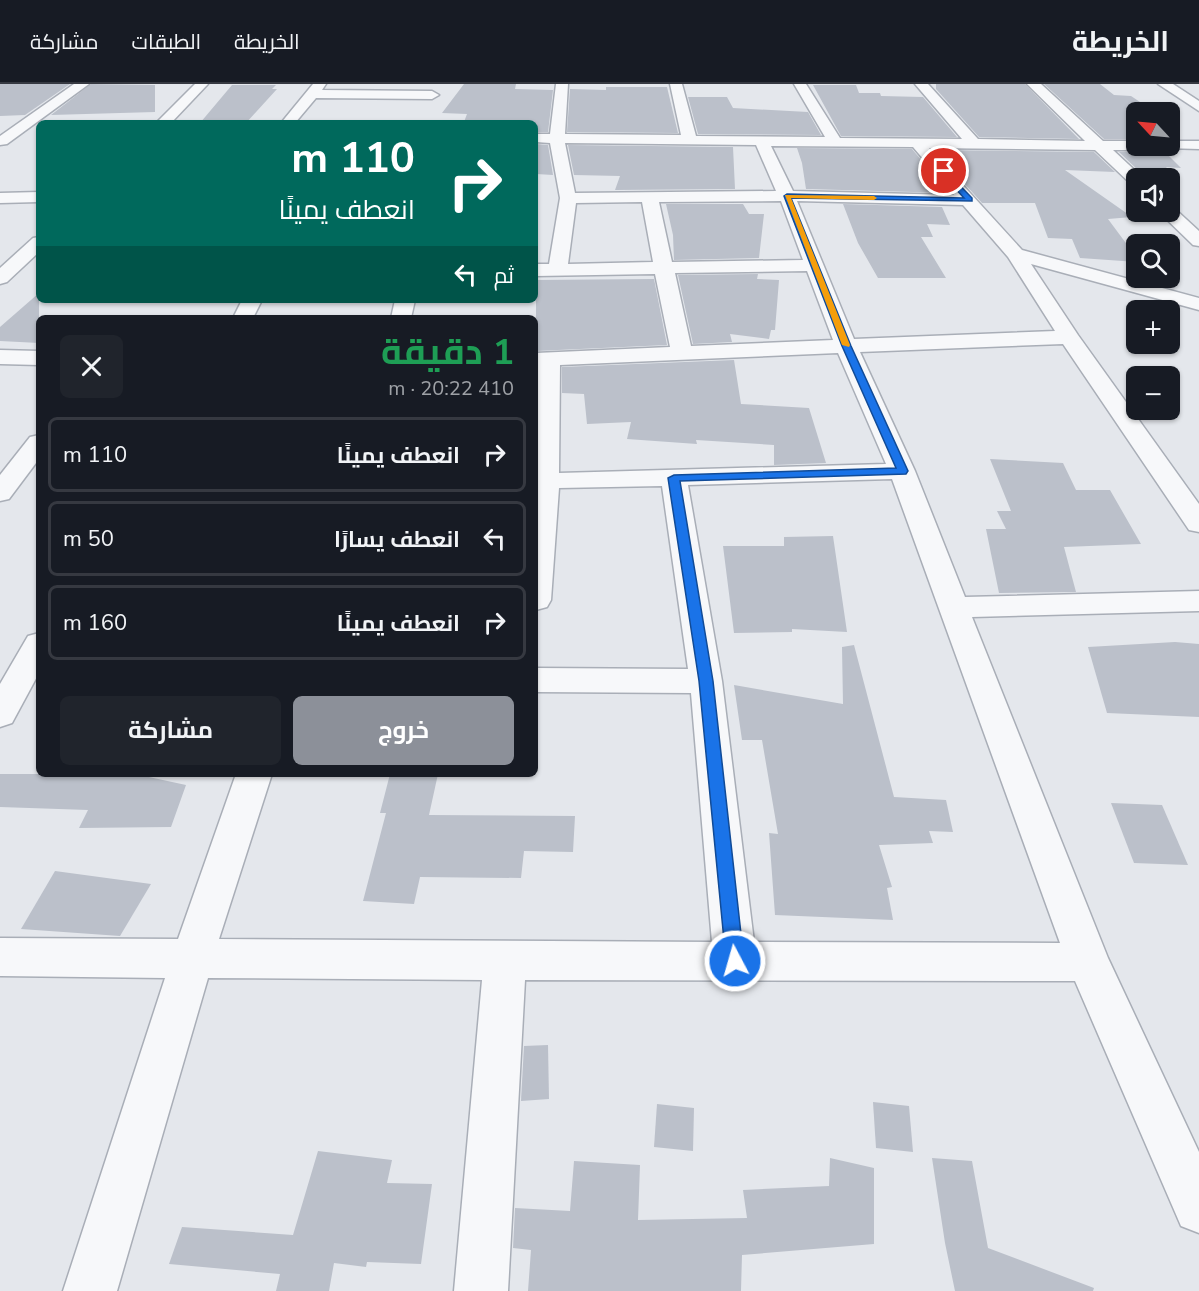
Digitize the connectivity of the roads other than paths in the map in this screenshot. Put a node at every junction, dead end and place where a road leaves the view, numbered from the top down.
1 (83, 84) edge
2 (202, 84) edge
3 (562, 84) edge
4 (676, 84) edge
5 (800, 84) edge
6 (921, 84) edge
7 (1034, 84) edge
8 (1164, 84) edge
9 (316, 89) edge
10 (435, 89) edge
11 (1199, 107) edge
12 (425, 114) dead end
13 (166, 120) edge
14 (290, 120) edge
15 (538, 138) edge
16 (557, 138) junction
17 (689, 138) junction
18 (761, 140) junction
19 (1, 141) edge
20 (30, 141) dead end
21 (835, 141) junction
22 (918, 143) junction
23 (973, 143) junction
24 (1180, 145) edge
25 (1199, 145) edge
26 (1101, 146) junction
27 (1126, 146) edge
28 (1126, 170) edge
29 (787, 196) junction
30 (36, 197) edge
31 (649, 197) junction
32 (0, 198) edge
33 (568, 198) junction
34 (969, 200) junction
35 (1179, 222) edge
36 (1199, 241) edge
37 (36, 245) edge
38 (1016, 254) junction
39 (814, 265) junction
40 (662, 267) junction
41 (558, 269) junction
42 (36, 270) edge
43 (538, 270) edge
44 (5, 274) edge
45 (1199, 304) edge
46 (1069, 337) junction
47 (846, 346) junction
48 (682, 354) junction
49 (0, 357) edge
50 (36, 358) edge
51 (542, 359) edge
52 (36, 446) edge
53 (902, 471) junction
54 (674, 478) junction
55 (36, 481) edge
56 (546, 481) junction
57 (4, 487) edge
58 (1199, 524) edge
59 (538, 576) edge
60 (1199, 601) edge
61 (954, 607) junction
62 (22, 660) edge
63 (538, 681) edge
64 (706, 681) junction
65 (0, 714) edge
66 (253, 777) edge
67 (0, 957) edge
68 (192, 959) junction
69 (505, 961) junction
70 (735, 961) junction
71 (1088, 962) junction
72 (1198, 1204) edge
73 (90, 1291) edge
74 (481, 1291) edge

1 - 19 street
2 - 13 street
3 - 16 street
4 - 17 street
5 - 21 street
6 - 23 street
7 - 26 street
8 - 11 street
9 - 10 street
9 - 14 street
10 - 12 street
15 - 16 street
16 - 17 street
16 - 33 street
17 - 18 street
18 - 21 street
18 - 29 street
19 - 20 street
21 - 22 street
22 - 23 street
22 - 34 street
23 - 26 street
24 - 25 street
26 - 27 street
26 - 28 street
29 - 31 street
29 - 34 street
29 - 39 street
30 - 32 street
31 - 33 street
31 - 40 street
33 - 41 street
34 - 38 street
35 - 36 street
37 - 44 street
38 - 45 street
38 - 46 street
39 - 40 street
39 - 47 street
40 - 41 street
40 - 48 street
41 - 43 street
42 - 44 street
46 - 47 street
46 - 58 street
47 - 48 street
47 - 53 street
48 - 51 street
49 - 50 street
51 - 56 street
52 - 57 street
53 - 54 street
53 - 61 street
54 - 56 street
54 - 64 street
55 - 57 street
56 - 59 street
60 - 61 street
61 - 71 street
62 - 65 street
63 - 64 street
64 - 70 street
66 - 68 street
67 - 68 street
68 - 69 street
68 - 73 street
69 - 70 street
69 - 74 street
70 - 71 street
71 - 72 street

